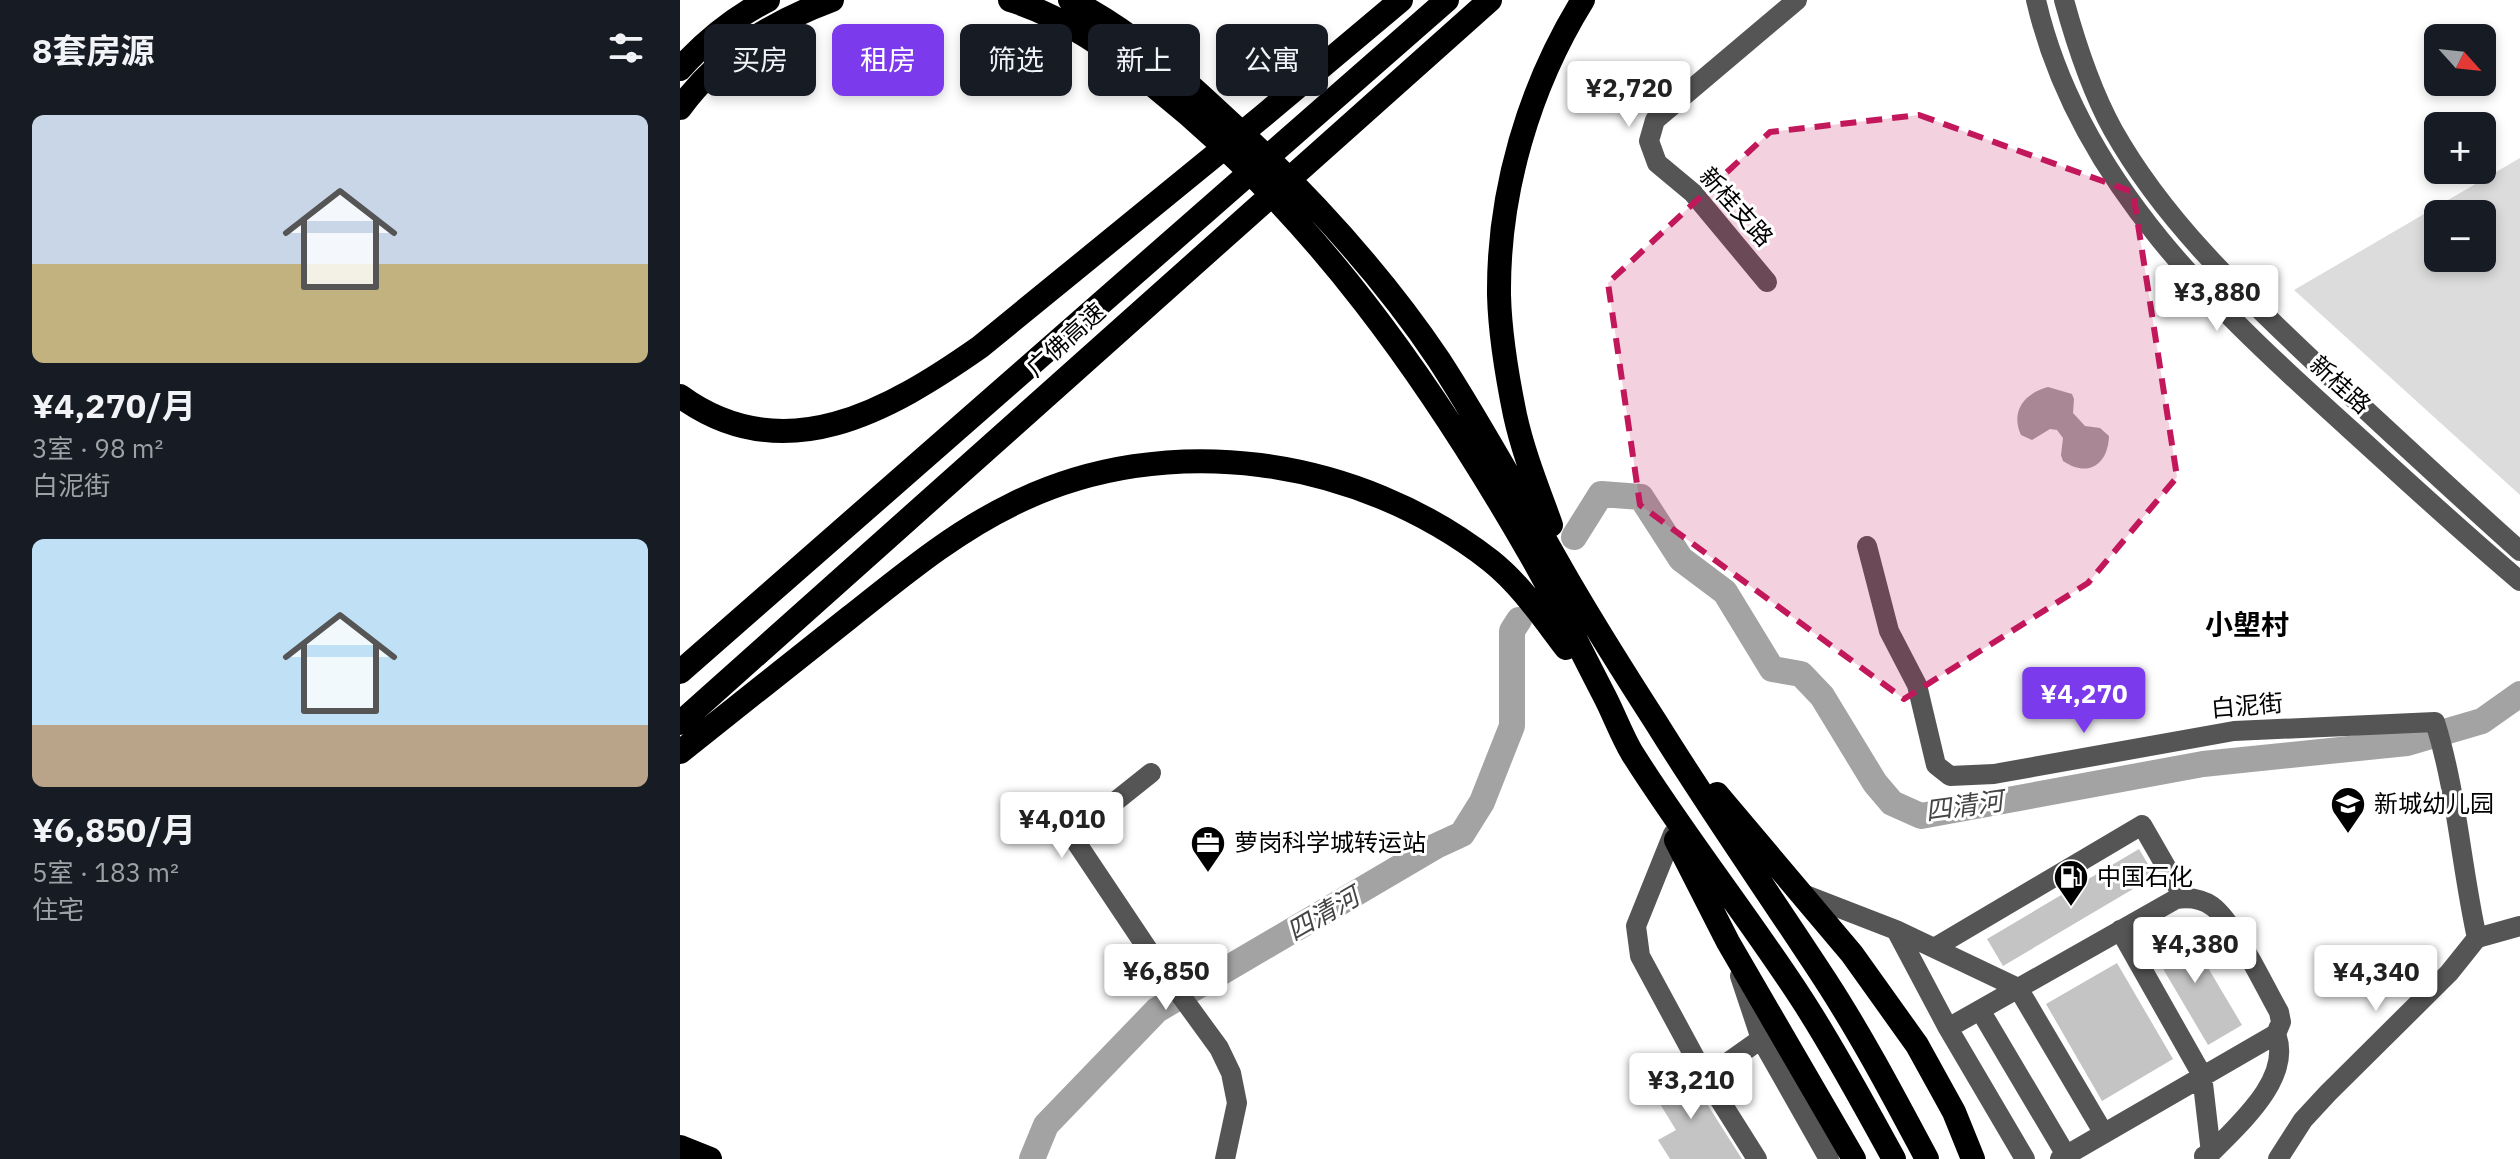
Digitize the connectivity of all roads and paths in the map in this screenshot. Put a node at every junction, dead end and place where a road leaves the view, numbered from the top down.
1 (768, 0) edge
2 (832, 0) edge
3 (1010, 0) edge
4 (1070, 0) edge
5 (1401, 0) edge
6 (1447, 0) edge
7 (1490, 0) edge
8 (1583, 0) edge
9 (1797, 0) edge
10 (2036, 0) edge
11 (2064, 0) edge
12 (1112, 24) edge
13 (1088, 36) edge
14 (680, 69) edge
15 (1183, 96) edge
16 (1186, 96) edge
17 (680, 108) edge
18 (1767, 282) dead end
19 (680, 396) edge
20 (1867, 546) dead end
21 (2520, 551) edge
22 (2520, 581) edge
23 (1573, 588) junction
24 (680, 672) edge
25 (1609, 704) junction
26 (680, 723) edge
27 (1658, 726) junction
28 (1630, 749) junction
29 (680, 752) edge
30 (1151, 773) dead end
31 (1673, 834) junction
32 (1798, 892) junction
33 (2184, 898) junction
34 (2520, 926) edge
35 (1896, 930) junction
36 (2120, 930) junction
37 (2477, 938) junction
38 (1728, 942) junction
39 (1934, 948) junction
40 (2018, 988) junction
41 (1980, 1010) junction
42 (1948, 1028) junction
43 (2276, 1034) junction
44 (1761, 1039) junction
45 (2202, 1075) junction
46 (1706, 1078) junction
47 (2103, 1132) junction
48 (680, 1147) edge
49 (2205, 1156) edge
50 (2063, 1157) edge
51 (1826, 1158) edge
52 (710, 1159) edge
53 (1225, 1159) edge
54 (1757, 1159) edge
55 (1854, 1159) edge
56 (1894, 1159) edge
57 (1927, 1159) edge
58 (1973, 1159) edge
59 (2025, 1159) edge
60 (2278, 1159) edge

1 - 14 highway
2 - 17 highway
3 - 13 highway
4 - 12 highway
5 - 19 highway
6 - 24 highway, 广佛高速
7 - 26 highway, 广佛高速
8 - 23 highway
9 - 18 street, 新桂支路
10 - 22 street, 新桂路
11 - 21 street, 新桂路
15 - 25 highway
16 - 23 highway
20 - 37 street, 白泥街
23 - 27 highway
25 - 28 highway
25 - 29 highway
27 - 32 highway
27 - 57 highway
28 - 31 highway
28 - 56 highway
30 - 53 street
31 - 38 highway
31 - 46 street
32 - 35 street
32 - 58 highway
33 - 36 street
33 - 39 street
33 - 43 street
34 - 37 street
35 - 39 street
35 - 42 street
36 - 40 street
36 - 45 street
37 - 60 street
38 - 44 street
38 - 55 highway
39 - 40 street
40 - 41 street
40 - 47 street
41 - 42 street
41 - 50 street
42 - 59 street
43 - 45 street
43 - 49 street
44 - 46 street
44 - 51 street
45 - 47 street
45 - 49 street
46 - 54 street
47 - 50 street
48 - 52 highway

